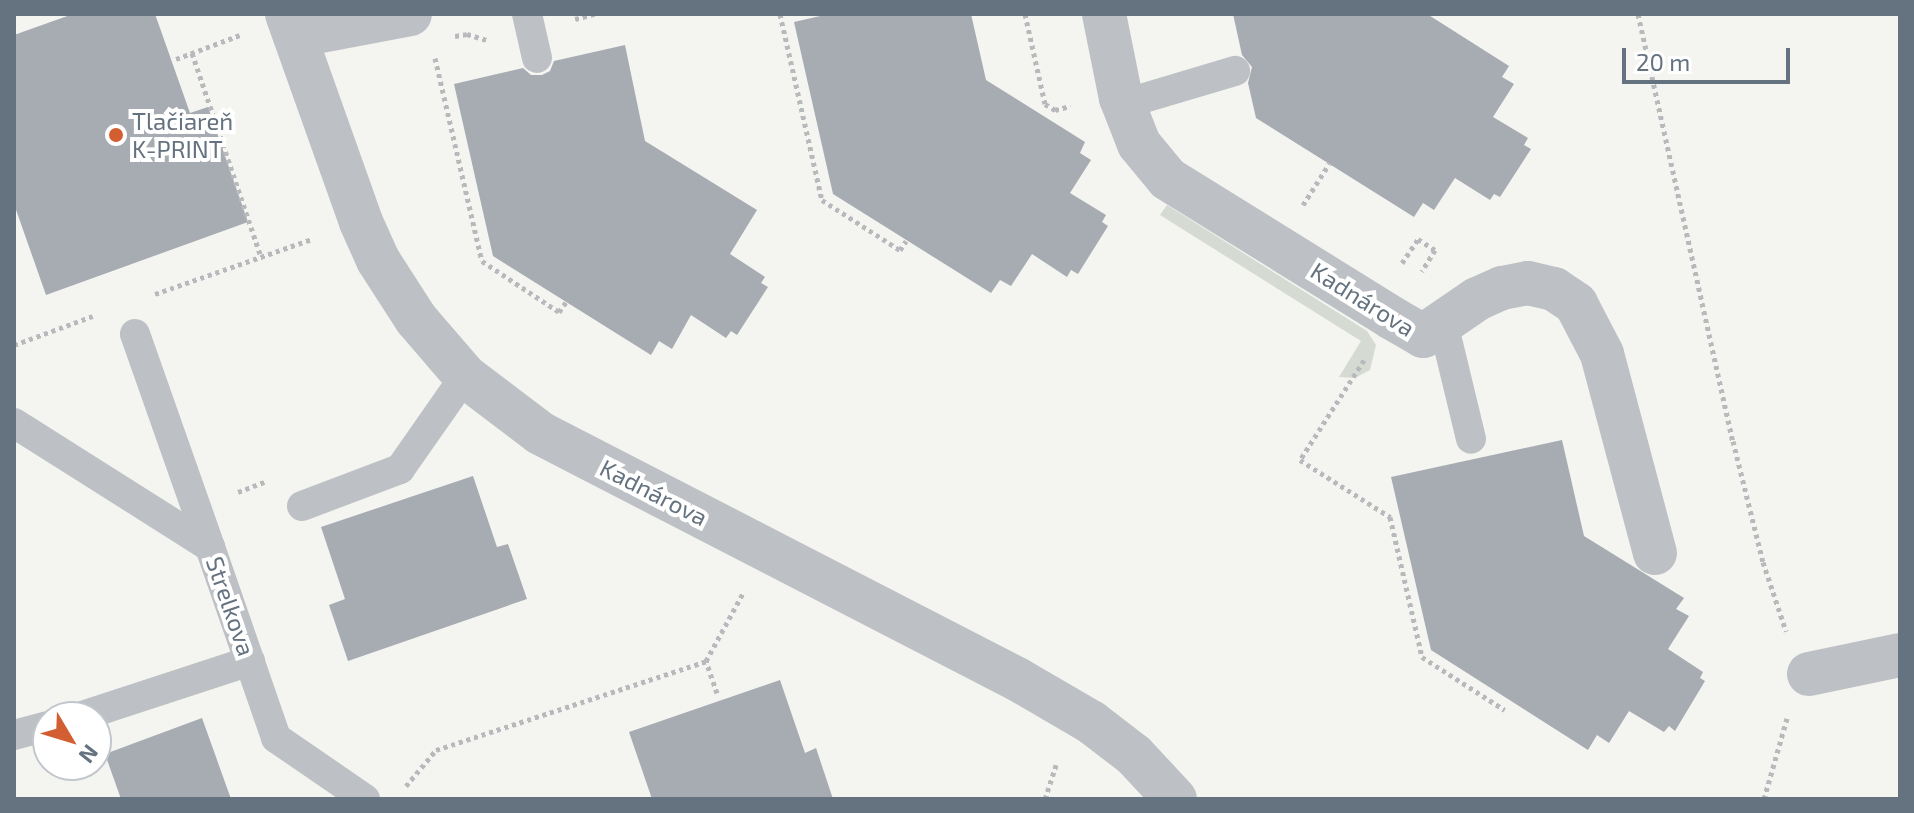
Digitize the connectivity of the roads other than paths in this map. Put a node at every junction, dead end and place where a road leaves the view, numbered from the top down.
1 (1104, 14) edge
2 (291, 25) edge
3 (427, 26) edge
4 (1235, 71) dead end
5 (1124, 104) junction
6 (1443, 323) junction
7 (135, 334) dead end
8 (465, 376) junction
9 (14, 423) edge
10 (1471, 439) dead end
11 (302, 506) dead end
12 (210, 547) junction
13 (1655, 553) dead end
14 (1900, 655) edge
15 (250, 661) junction
16 (1809, 674) road end
17 (112, 706) edge
18 (365, 799) edge
19 (1175, 799) edge

1 - 5 street, Kadnárova
2 - 3 street, Kadnárova
2 - 8 street, Kadnárova
4 - 5 lane
5 - 6 street, Kadnárova
6 - 10 lane
6 - 13 street, Kadnárova
7 - 12 lane
8 - 11 lane
8 - 19 street, Kadnárova
9 - 12 lane, Strelkova
12 - 15 lane, Strelkova
14 - 16 street
15 - 17 lane
15 - 18 lane, Strelkova

